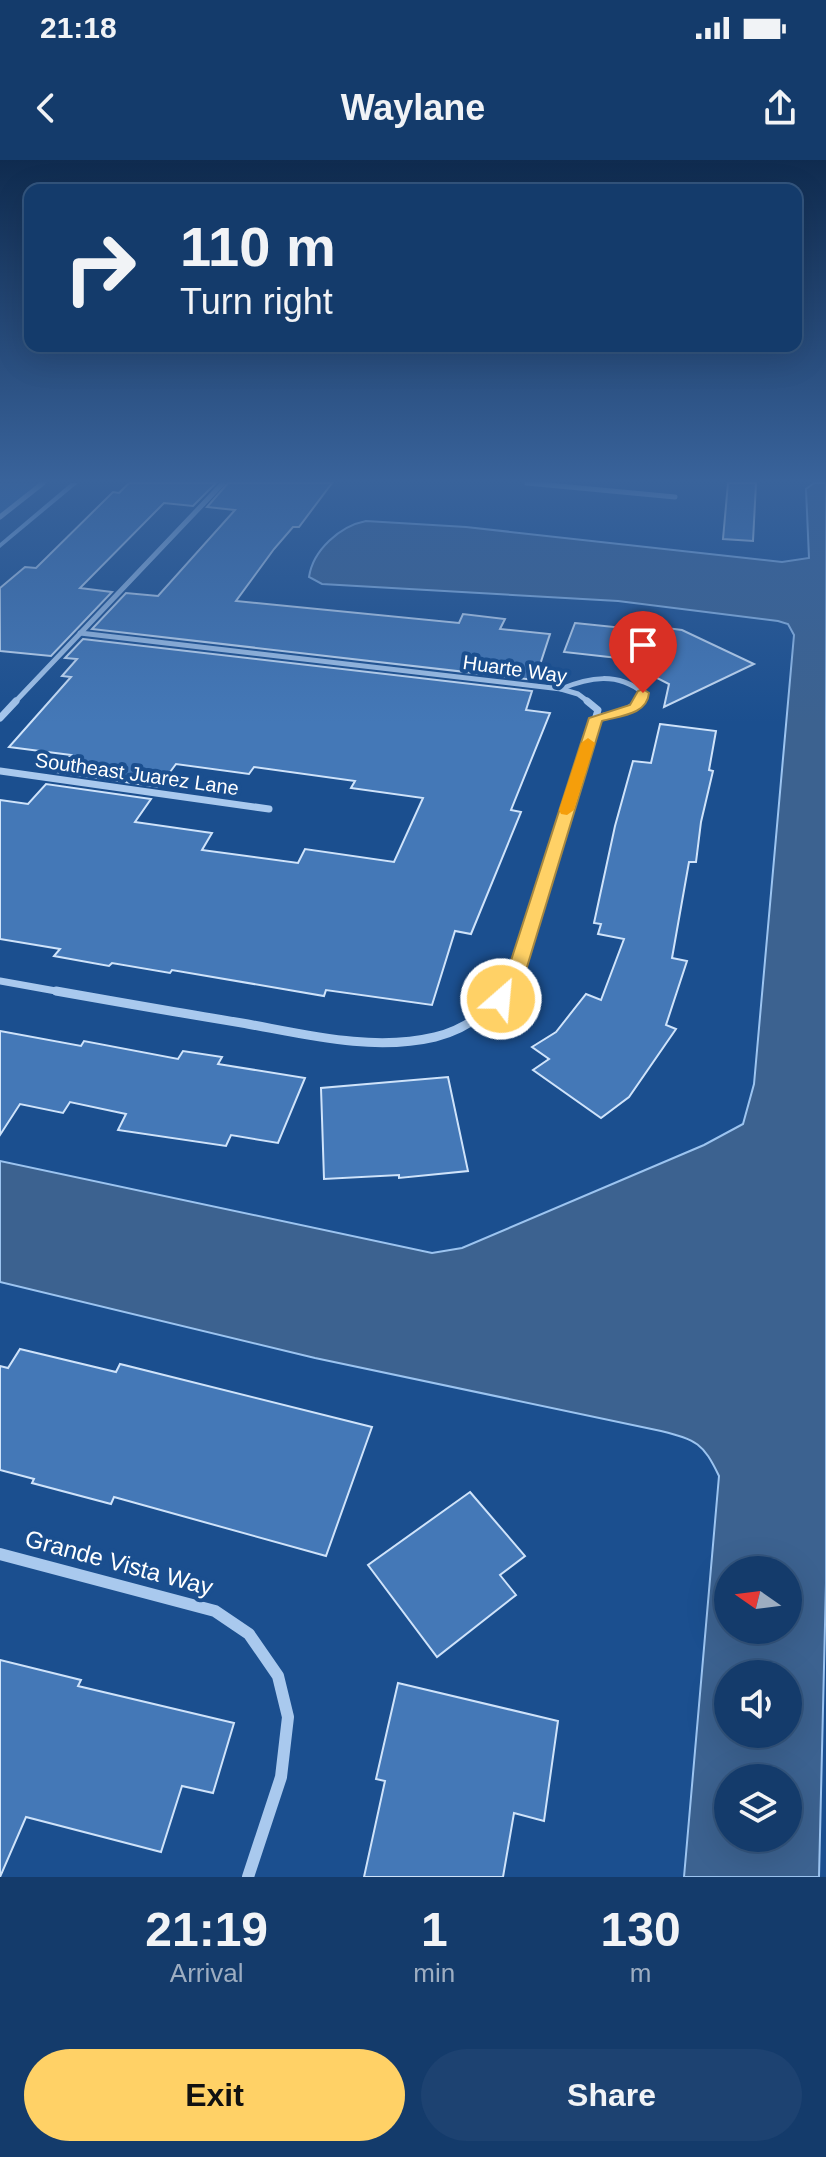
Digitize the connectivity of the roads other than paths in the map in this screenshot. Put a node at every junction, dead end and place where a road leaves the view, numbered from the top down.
1 (147, 563) edge
2 (80, 633) junction
3 (561, 689) junction
4 (0, 718) edge
5 (596, 718) junction
6 (0, 771) edge
7 (269, 809) dead end
8 (0, 981) edge
9 (0, 1554) edge
10 (248, 1877) edge

1 - 2 street
2 - 3 street, Huarte Way
2 - 4 street
3 - 5 street, Huarte Way
3 - 5 street
5 - 8 street
6 - 7 street, Southeast Juarez Lane
9 - 10 street, Grande Vista Way

